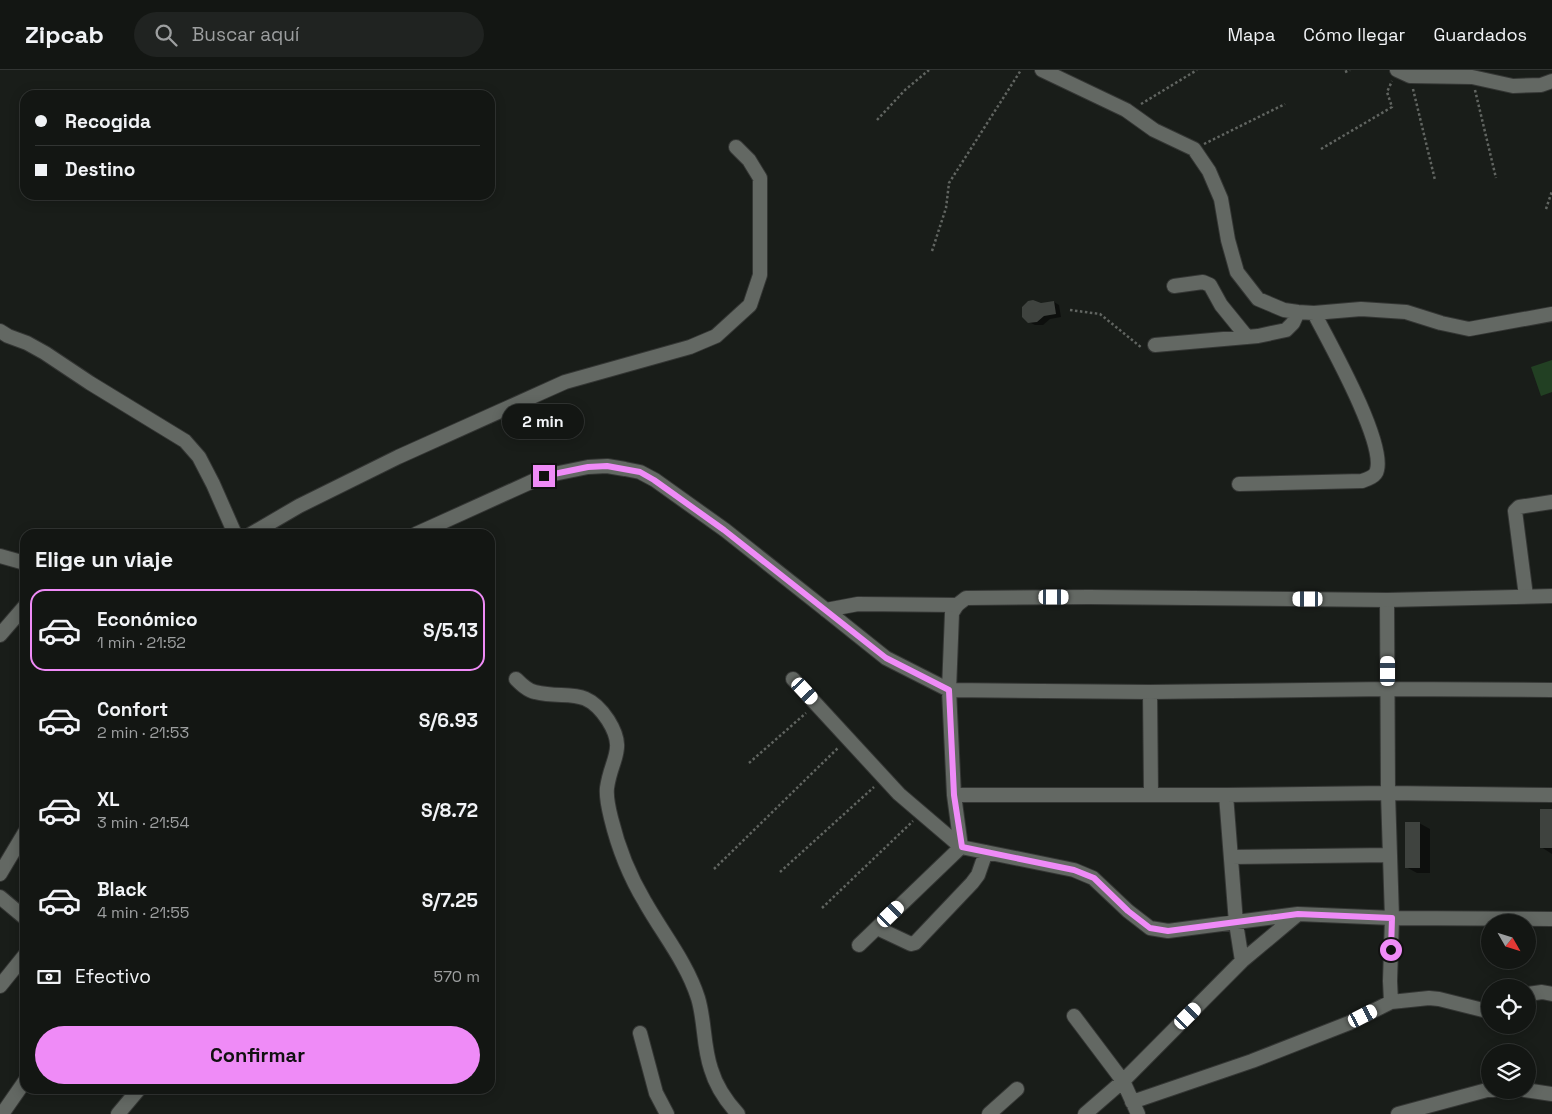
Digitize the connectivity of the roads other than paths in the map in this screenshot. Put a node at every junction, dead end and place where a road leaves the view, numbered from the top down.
1 (1043, 70) edge
2 (1397, 70) edge
3 (1552, 81) edge
4 (736, 147) dead end
5 (1174, 286) dead end
6 (1298, 312) junction
7 (1314, 313) junction
8 (1552, 314) edge
9 (0, 331) edge
10 (1247, 337) junction
11 (1155, 345) dead end
12 (1239, 484) dead end
13 (1552, 502) edge
14 (232, 529) edge
15 (260, 529) edge
16 (427, 529) edge
17 (0, 556) edge
18 (20, 562) edge
19 (1526, 596) junction
20 (1552, 596) edge
21 (1387, 600) junction
22 (957, 605) junction
23 (826, 610) junction
24 (20, 612) edge
25 (0, 635) edge
26 (793, 679) dead end
27 (516, 680) dead end
28 (1388, 689) junction
29 (949, 690) junction
30 (1552, 690) edge
31 (1150, 692) junction
32 (1388, 793) junction
33 (1151, 794) junction
34 (954, 795) junction
35 (1226, 795) junction
36 (1552, 795) edge
37 (20, 840) edge
38 (962, 847) junction
39 (986, 852) junction
40 (1390, 855) junction
41 (1231, 857) junction
42 (0, 874) edge
43 (0, 898) edge
44 (20, 914) edge
45 (1298, 914) junction
46 (1392, 918) junction
47 (1552, 919) edge
48 (1236, 923) junction
49 (877, 928) junction
50 (859, 945) dead end
51 (20, 960) edge
52 (1242, 961) junction
53 (0, 986) edge
54 (1536, 993) edge
55 (1552, 994) edge
56 (1391, 1002) junction
57 (1481, 1010) edge
58 (1074, 1016) dead end
59 (640, 1033) dead end
60 (1123, 1081) junction
61 (20, 1087) edge
62 (1016, 1089) dead end
63 (1481, 1092) edge
64 (1536, 1092) edge
65 (135, 1094) edge
66 (1552, 1094) edge
67 (1135, 1108) edge
68 (2, 1114) edge
69 (118, 1114) edge
70 (667, 1114) edge
71 (738, 1114) edge
72 (990, 1114) edge
73 (1084, 1114) edge
74 (1398, 1114) edge

1 - 6 street
2 - 3 street
4 - 15 street
5 - 10 street
6 - 7 street
6 - 10 street
7 - 8 street
7 - 12 street
9 - 14 street
10 - 11 street
13 - 19 street
16 - 23 street
17 - 18 street
19 - 20 street
19 - 21 street
21 - 22 street
21 - 28 street
22 - 23 street
22 - 29 street
23 - 29 street
24 - 25 street
26 - 38 street
27 - 71 street
28 - 30 street
28 - 31 street
28 - 32 street
29 - 31 street
29 - 34 street
31 - 33 street
32 - 35 street
32 - 36 street
32 - 40 street
33 - 34 street
33 - 35 street
34 - 38 street
35 - 41 street
37 - 42 street
38 - 39 street
38 - 49 street
39 - 48 street
39 - 49 street
40 - 41 street
40 - 46 street
41 - 48 street
43 - 44 street
45 - 46 street
45 - 48 street
45 - 52 street
46 - 47 street
46 - 56 street
48 - 52 street
49 - 50 street
51 - 53 street
52 - 60 street
54 - 55 street
56 - 57 street
56 - 67 street
58 - 60 street
59 - 70 street
60 - 67 street
60 - 73 street
61 - 68 street
62 - 72 street
63 - 74 street
64 - 66 street
65 - 69 street

